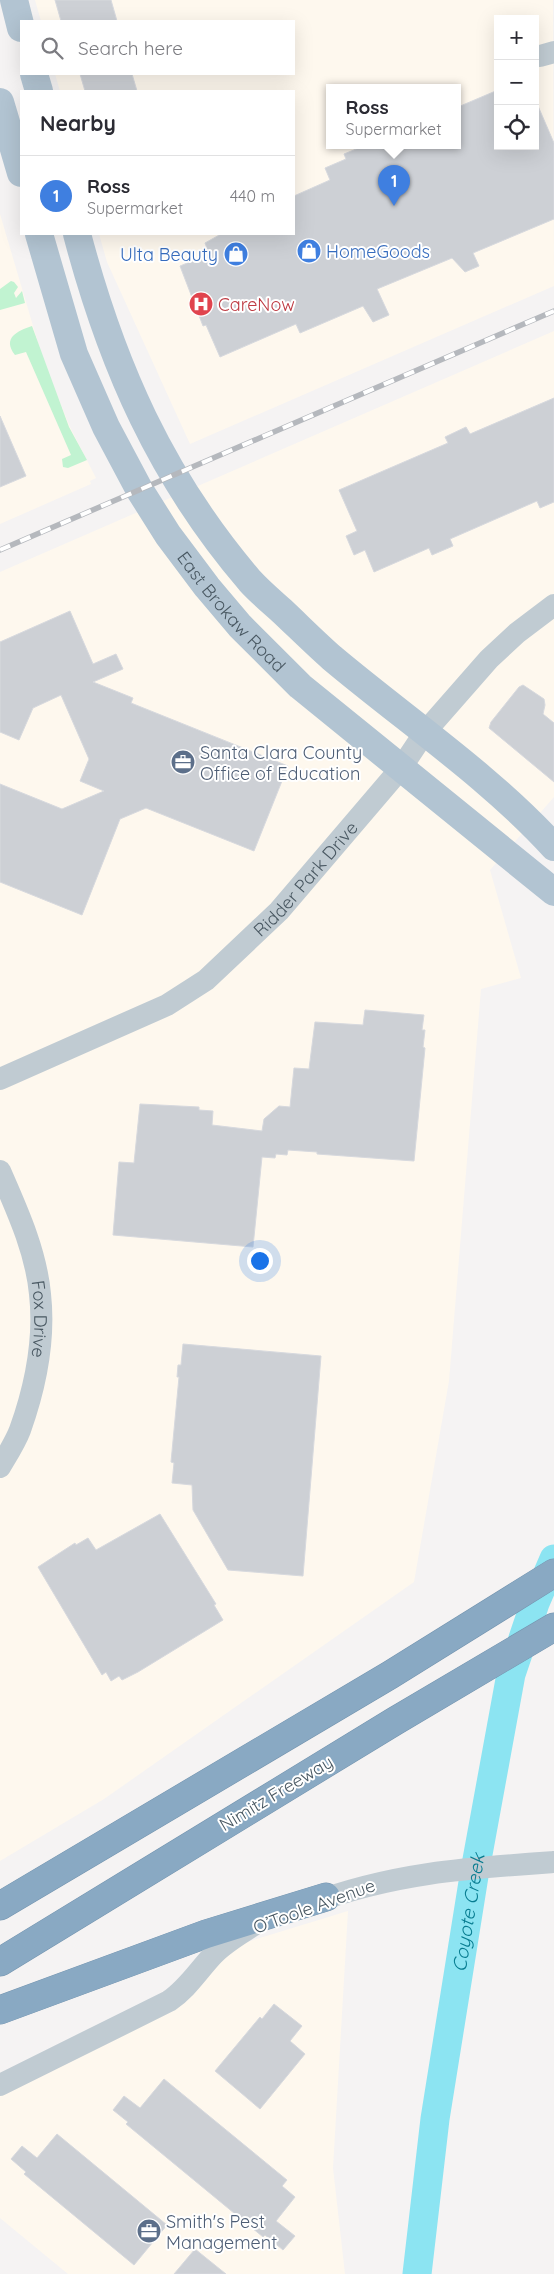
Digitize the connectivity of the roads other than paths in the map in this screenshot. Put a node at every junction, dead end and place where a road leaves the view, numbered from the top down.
1 (14, 0) edge
2 (20, 24) edge
3 (34, 75) edge
4 (39, 90) edge
5 (0, 97) edge
6 (0, 102) edge
7 (20, 134) edge
8 (20, 171) edge
9 (39, 235) edge
10 (54, 235) edge
11 (77, 235) edge
12 (88, 273) junction
13 (58, 302) junction
14 (148, 430) junction
15 (554, 605) edge
16 (425, 732) junction
17 (400, 768) junction
18 (554, 847) edge
19 (552, 890) edge
20 (0, 1079) edge
21 (0, 1171) edge
22 (0, 1467) edge
23 (554, 1573) edge
24 (554, 1626) edge
25 (554, 1862) edge
26 (326, 1898) junction
27 (0, 1906) edge
28 (0, 1962) edge
29 (0, 2010) edge
30 (0, 2085) edge

1 - 2 main road
3 - 4 main road
5 - 7 main road
6 - 8 main road
9 - 13 main road, East Brokaw Road
10 - 12 main road
11 - 12 main road, East Brokaw Road
12 - 14 main road, East Brokaw Road
13 - 14 main road
13 - 17 main road, East Brokaw Road
14 - 16 main road, East Brokaw Road
15 - 16 street, Ridder Park Drive
16 - 17 street, Ridder Park Drive
16 - 18 main road, East Brokaw Road
17 - 19 main road, East Brokaw Road
17 - 20 street, Ridder Park Drive
21 - 22 street, Fox Drive
23 - 27 highway
24 - 28 highway, Nimitz Freeway
25 - 26 street, O’Toole Avenue
26 - 29 highway
26 - 30 street, O’Toole Avenue

